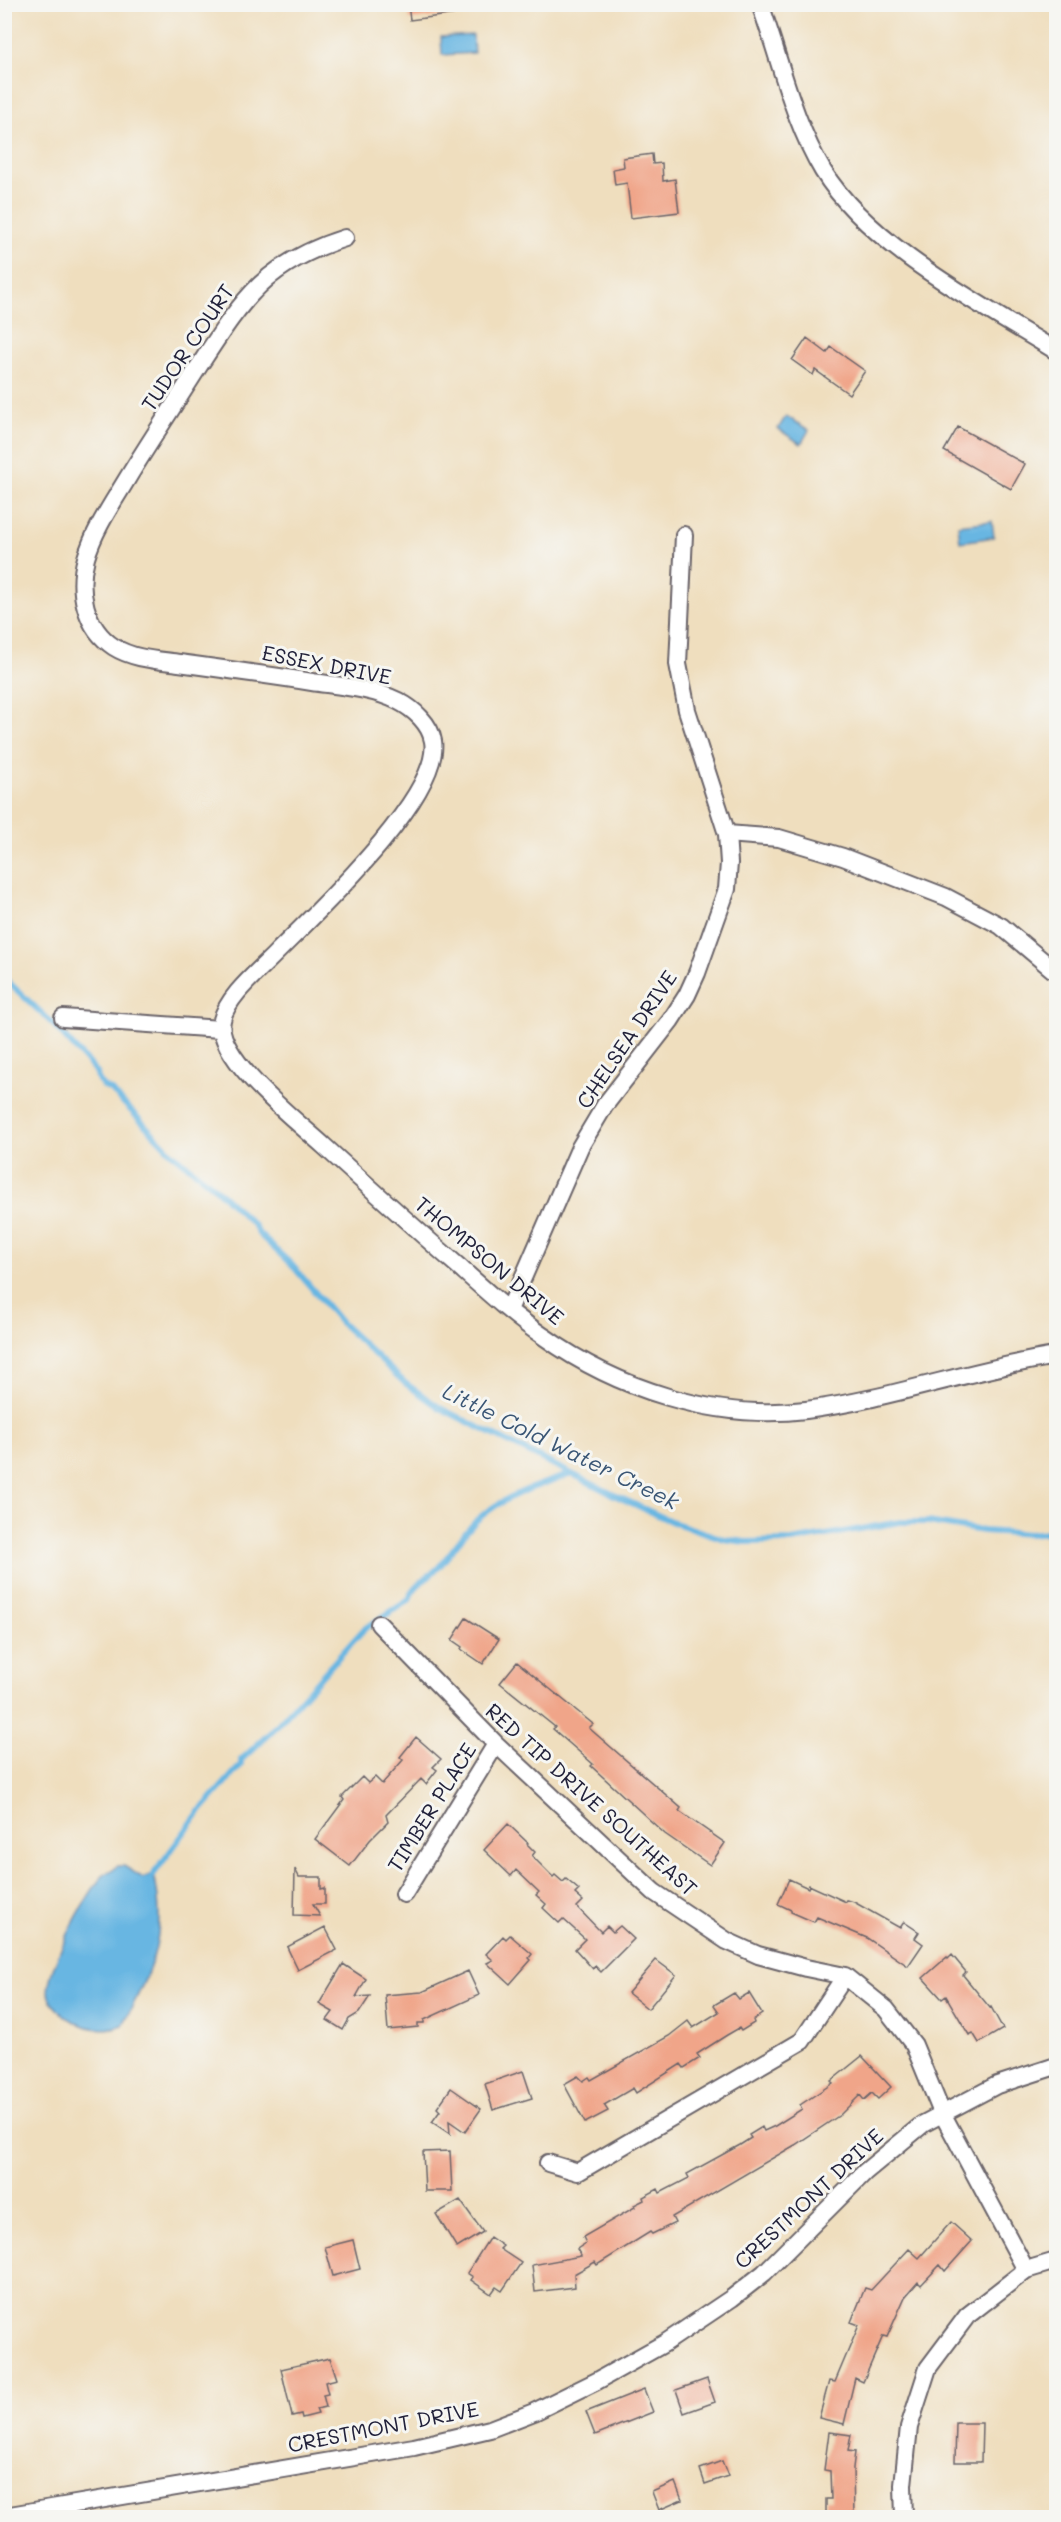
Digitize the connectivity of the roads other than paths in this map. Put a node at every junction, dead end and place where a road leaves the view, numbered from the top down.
1 (760, 4) edge
2 (345, 238) dead end
3 (1056, 351) edge
4 (102, 521) joint
5 (684, 535) dead end
6 (728, 834) junction
7 (1056, 972) edge
8 (63, 1018) dead end
9 (220, 1029) junction
10 (509, 1310) junction
11 (1056, 1356) edge
12 (379, 1624) dead end
13 (496, 1744) junction
14 (404, 1894) dead end
15 (845, 1976) junction
16 (1056, 2066) edge
17 (942, 2113) junction
18 (548, 2163) dead end
19 (1056, 2261) edge
20 (1026, 2270) junction
21 (4, 2516) edge
22 (904, 2517) edge

1 - 3 street
2 - 4 street, TUDOR COURT
4 - 9 street, ESSEX DRIVE
5 - 6 street, CHELSEA DRIVE
6 - 7 street
6 - 10 street, CHELSEA DRIVE
8 - 9 street
9 - 10 street, THOMPSON DRIVE
10 - 11 street, THOMPSON DRIVE
12 - 13 street, RED TIP DRIVE SOUTHEAST
13 - 14 street, TIMBER PLACE
13 - 15 street, RED TIP DRIVE SOUTHEAST
15 - 17 street, RED TIP DRIVE SOUTHEAST
15 - 18 street
16 - 17 street, CRESTMONT DRIVE
17 - 20 street, RED TIP DRIVE SOUTHEAST
17 - 21 street, CRESTMONT DRIVE
19 - 20 street
20 - 22 street

